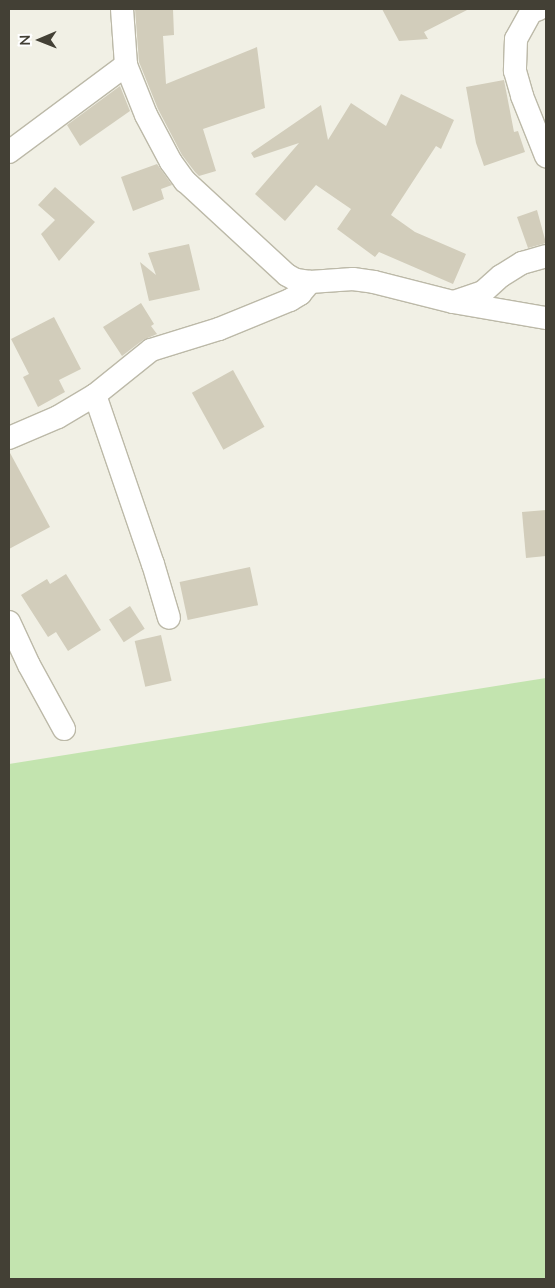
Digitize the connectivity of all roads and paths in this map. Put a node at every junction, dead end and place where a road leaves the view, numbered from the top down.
1 (122, 9) edge
2 (539, 9) edge
3 (126, 65) junction
4 (9, 152) edge
5 (546, 156) edge
6 (546, 256) edge
7 (310, 282) junction
8 (453, 302) junction
9 (546, 318) edge
10 (94, 395) junction
11 (9, 438) edge
12 (169, 618) dead end
13 (9, 622) edge
14 (64, 729) dead end

1 - 3 street
2 - 5 street
3 - 4 street
3 - 7 street
6 - 8 street
7 - 8 street
7 - 10 street
8 - 9 street
10 - 11 street
10 - 12 street
13 - 14 street

